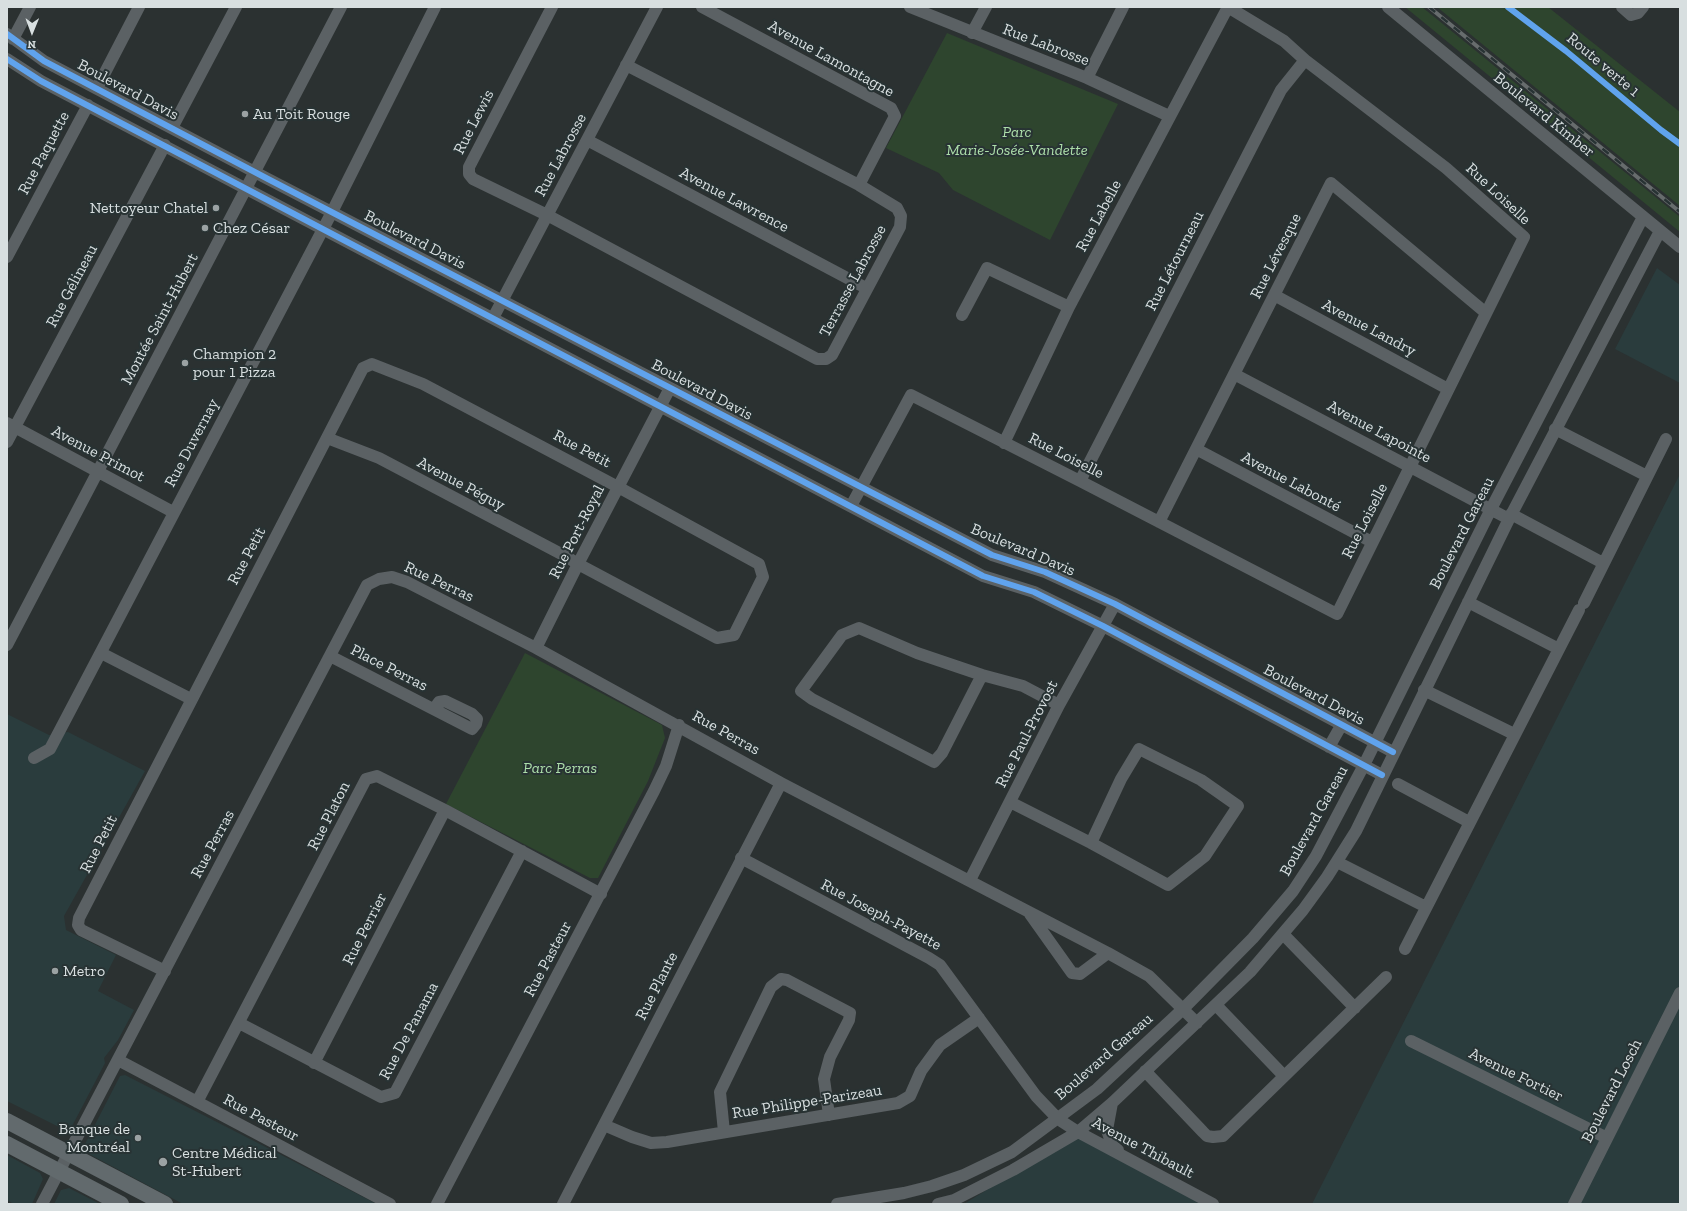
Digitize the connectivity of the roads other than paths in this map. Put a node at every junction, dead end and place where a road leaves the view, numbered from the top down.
1 (30, 7) edge
2 (139, 7) edge
3 (236, 7) edge
4 (341, 7) edge
5 (435, 7) edge
6 (552, 7) edge
7 (657, 7) edge
8 (702, 7) edge
9 (910, 7) edge
10 (986, 7) edge
11 (1123, 7) edge
12 (1228, 7) edge
13 (1388, 7) edge
14 (1643, 7) edge
15 (1626, 11) edge
16 (972, 33) junction
17 (10, 36) edge
18 (7, 59) edge
19 (1305, 60) junction
20 (626, 65) junction
21 (1087, 78) junction
22 (97, 88) junction
23 (88, 105) junction
24 (1170, 116) junction
25 (172, 128) junction
26 (192, 139) junction
27 (587, 140) junction
28 (164, 145) junction
29 (184, 155) junction
30 (254, 172) junction
31 (859, 185) junction
32 (246, 188) junction
33 (332, 212) junction
34 (547, 215) junction
35 (1643, 217) junction
36 (323, 229) junction
37 (1660, 231) junction
38 (1680, 247) edge
39 (7, 257) edge
40 (866, 288) junction
41 (1274, 295) junction
42 (503, 300) junction
43 (1069, 308) junction
44 (1486, 313) junction
45 (962, 315) dead end
46 (494, 318) junction
47 (1234, 374) junction
48 (670, 388) junction
49 (1448, 389) junction
50 (661, 406) junction
51 (11, 425) edge
52 (1555, 429) junction
53 (327, 438) junction
54 (1666, 439) dead end
55 (7, 442) edge
56 (1004, 443) junction
57 (1196, 449) junction
58 (1411, 467) junction
59 (97, 472) junction
60 (1647, 476) junction
61 (1080, 480) junction
62 (618, 486) junction
63 (861, 487) junction
64 (852, 506) junction
65 (1491, 509) junction
66 (173, 512) junction
67 (1510, 517) junction
68 (1159, 522) junction
69 (1372, 542) junction
70 (1603, 563) junction
71 (578, 564) junction
72 (1468, 602) junction
73 (1115, 604) junction
74 (1103, 626) junction
75 (7, 646) edge
76 (536, 648) junction
77 (1559, 649) junction
78 (101, 653) junction
79 (330, 656) junction
80 (982, 675) junction
81 (1424, 690) junction
82 (191, 699) junction
83 (1059, 705) junction
84 (434, 709) dead end
85 (1342, 724) junction
86 (679, 725) junction
87 (1514, 734) junction
88 (1375, 742) junction
89 (1329, 747) junction
90 (1394, 752) junction
91 (34, 758) dead end
92 (1364, 766) junction
93 (1382, 775) junction
94 (781, 782) junction
95 (1398, 784) dead end
96 (1010, 802) junction
97 (444, 810) junction
98 (1469, 822) junction
99 (1091, 843) junction
100 (522, 851) junction
101 (741, 858) junction
102 (1337, 862) junction
103 (970, 880) junction
104 (601, 894) junction
105 (1426, 907) junction
106 (1028, 911) junction
107 (1283, 934) junction
108 (1405, 949) dead end
109 (1108, 953) junction
110 (165, 971) junction
111 (1386, 977) dead end
112 (1680, 993) edge
113 (1216, 1005) junction
114 (1355, 1008) junction
115 (1677, 1008) edge
116 (1183, 1009) junction
117 (979, 1018) junction
118 (239, 1023) junction
119 (1197, 1023) junction
120 (1411, 1041) dead end
121 (118, 1060) junction
122 (314, 1063) junction
123 (1145, 1071) junction
124 (1284, 1076) junction
125 (197, 1102) junction
126 (1112, 1103) junction
127 (829, 1115) junction
128 (1058, 1119) junction
129 (7, 1120) edge
130 (604, 1125) junction
131 (724, 1132) junction
132 (1078, 1132) junction
133 (1607, 1138) junction
134 (7, 1144) edge
135 (70, 1154) junction
136 (1127, 1157) junction
137 (59, 1171) junction
138 (42, 1204) edge
139 (121, 1204) edge
140 (165, 1204) edge
141 (390, 1204) edge
142 (437, 1204) edge
143 (563, 1204) edge
144 (837, 1204) edge
145 (938, 1204) edge
146 (1213, 1204) edge
147 (1574, 1204) edge

1 - 17 street
2 - 22 street
3 - 25 street
4 - 30 street, Montée Saint-Hubert
5 - 33 street, Rue Duvernay
6 - 34 street, Rue Lewis
7 - 20 street, Rue Labrosse
8 - 31 street, Avenue Lamontagne
9 - 16 street, Rue Labrosse
10 - 16 street
11 - 21 street
12 - 19 street, Rue Loiselle
12 - 24 street, Rue Labelle
13 - 35 street, Boulevard Kimber
14 - 15 street
16 - 21 street, Rue Labrosse
17 - 22 street, Boulevard Davis
18 - 23 street, Boulevard Davis
19 - 44 street, Rue Loiselle
19 - 61 street, Rue Létourneau
20 - 27 street, Rue Labrosse
20 - 31 street, Terrasse Labrosse
21 - 24 street, Rue Labrosse
22 - 25 street, Boulevard Davis
23 - 28 street, Boulevard Davis
23 - 39 street, Rue Paquette
24 - 43 street, Rue Labelle
25 - 26 street, Boulevard Davis
26 - 29 street
26 - 30 street, Boulevard Davis
27 - 34 street, Rue Labrosse
27 - 40 street, Avenue Lawrence
28 - 29 street, Boulevard Davis
28 - 51 street, Rue Gélineau
29 - 32 street, Boulevard Davis
30 - 32 street, Montée Saint-Hubert
30 - 33 street, Boulevard Davis
31 - 40 street, Terrasse Labrosse
32 - 36 street, Boulevard Davis
32 - 59 street, Montée Saint-Hubert
33 - 36 street, Rue Duvernay
33 - 42 street, Boulevard Davis
34 - 40 street, Terrasse Labrosse
34 - 42 street, Rue Labrosse
35 - 37 street, Boulevard Kimber
35 - 65 street, Boulevard Gareau
36 - 46 street, Boulevard Davis
36 - 66 street, Rue Duvernay
37 - 38 street, Boulevard Kimber
37 - 52 street
41 - 44 street, Rue Lévesque
41 - 47 street, Rue Lévesque
41 - 49 street, Avenue Landry
42 - 46 street, Rue Labrosse
42 - 48 street, Boulevard Davis
43 - 45 street
43 - 56 street, Rue Labelle
44 - 49 street, Rue Loiselle
46 - 50 street, Boulevard Davis
47 - 57 street, Rue Lévesque
47 - 58 street, Avenue Lapointe
48 - 50 street, Rue Port-Royal
48 - 63 street, Boulevard Davis
49 - 58 street, Rue Loiselle
50 - 62 street, Rue Port-Royal
50 - 64 street, Boulevard Davis
51 - 55 street, Rue Gélineau
51 - 59 street, Avenue Primot
52 - 60 street
52 - 67 street
53 - 62 street, Rue Petit
53 - 71 street, Avenue Péguy
53 - 82 street, Rue Petit
54 - 60 street
56 - 61 street, Rue Loiselle
56 - 63 street, Rue Loiselle
57 - 68 street, Rue Lévesque
57 - 69 street, Avenue Labonté
58 - 65 street, Avenue Lapointe
58 - 69 street, Rue Loiselle
59 - 66 street, Avenue Primot
59 - 75 street, Montée Saint-Hubert
60 - 70 street
61 - 68 street, Rue Loiselle
62 - 71 street, Rue Port-Royal
62 - 71 street, Rue Petit
63 - 64 street, Rue Loiselle
63 - 73 street, Boulevard Davis
64 - 74 street, Boulevard Davis
65 - 67 street, Avenue Lapointe
65 - 88 street, Boulevard Gareau
66 - 78 street, Rue Duvernay
67 - 70 street, Avenue Lapointe
67 - 72 street
68 - 69 street, Rue Loiselle
70 - 77 street
71 - 76 street, Rue Port-Royal
72 - 77 street
72 - 81 street
73 - 74 street, Rue Paul-Provost
73 - 85 street, Boulevard Davis
74 - 83 street, Rue Paul-Provost
74 - 89 street, Boulevard Davis
76 - 79 street, Rue Perras
76 - 86 street, Rue Perras
77 - 87 street
78 - 82 street
78 - 91 street, Rue Duvernay
79 - 84 street, Place Perras
79 - 110 street, Rue Perras
80 - 80 street
80 - 83 street
81 - 87 street
81 - 90 street
82 - 110 street, Rue Petit
83 - 96 street, Rue Paul-Provost
85 - 88 street, Boulevard Davis
85 - 89 street
86 - 94 street, Rue Perras
86 - 104 street, Rue Pasteur
87 - 98 street
88 - 90 street, Boulevard Davis
88 - 92 street, Boulevard Gareau
89 - 92 street, Boulevard Davis
90 - 93 street
92 - 93 street, Boulevard Davis
92 - 116 street, Boulevard Gareau
93 - 102 street
94 - 101 street, Rue Plante
94 - 103 street, Rue Perras
95 - 98 street
96 - 99 street
96 - 103 street, Rue Paul-Provost
97 - 100 street, Rue Platon
97 - 118 street, Rue Platon
97 - 122 street, Rue Perrier
98 - 105 street
99 - 99 street
100 - 104 street, Rue Platon
100 - 122 street, Rue De Panama
101 - 117 street, Rue Joseph-Payette
101 - 130 street, Rue Plante
102 - 105 street
102 - 107 street
103 - 106 street, Rue Perras
104 - 142 street, Rue Pasteur
105 - 108 street
106 - 109 street, Rue Perras
106 - 109 street, Rue Perras
107 - 113 street
107 - 114 street
109 - 116 street, Rue Perras
110 - 121 street, Rue Perras
111 - 114 street
112 - 115 street, Boulevard Losch
113 - 119 street
113 - 124 street
114 - 124 street
115 - 133 street, Boulevard Losch
116 - 119 street, Rue Perras
116 - 128 street, Boulevard Gareau
117 - 127 street, Rue Philippe-Parizeau
117 - 128 street, Rue Joseph-Payette
118 - 122 street, Rue De Panama
118 - 125 street, Rue Platon
119 - 123 street
120 - 133 street, Avenue Fortier
121 - 125 street, Rue Pasteur
121 - 135 street, Rue Perras
123 - 124 street
123 - 126 street
125 - 141 street, Rue Pasteur
126 - 132 street
126 - 136 street
127 - 131 street, Rue Philippe-Parizeau
127 - 131 street
128 - 132 street, Avenue Thibault
128 - 144 street, Boulevard Gareau
129 - 135 main road
130 - 131 street, Rue Philippe-Parizeau
130 - 143 street, Rue Plante
132 - 136 street, Avenue Thibault
132 - 145 street
133 - 147 street, Boulevard Losch
134 - 137 main road
135 - 137 street, Rue Perras
135 - 140 main road
136 - 146 street, Avenue Thibault
137 - 138 street, Rue Perras
137 - 139 main road

